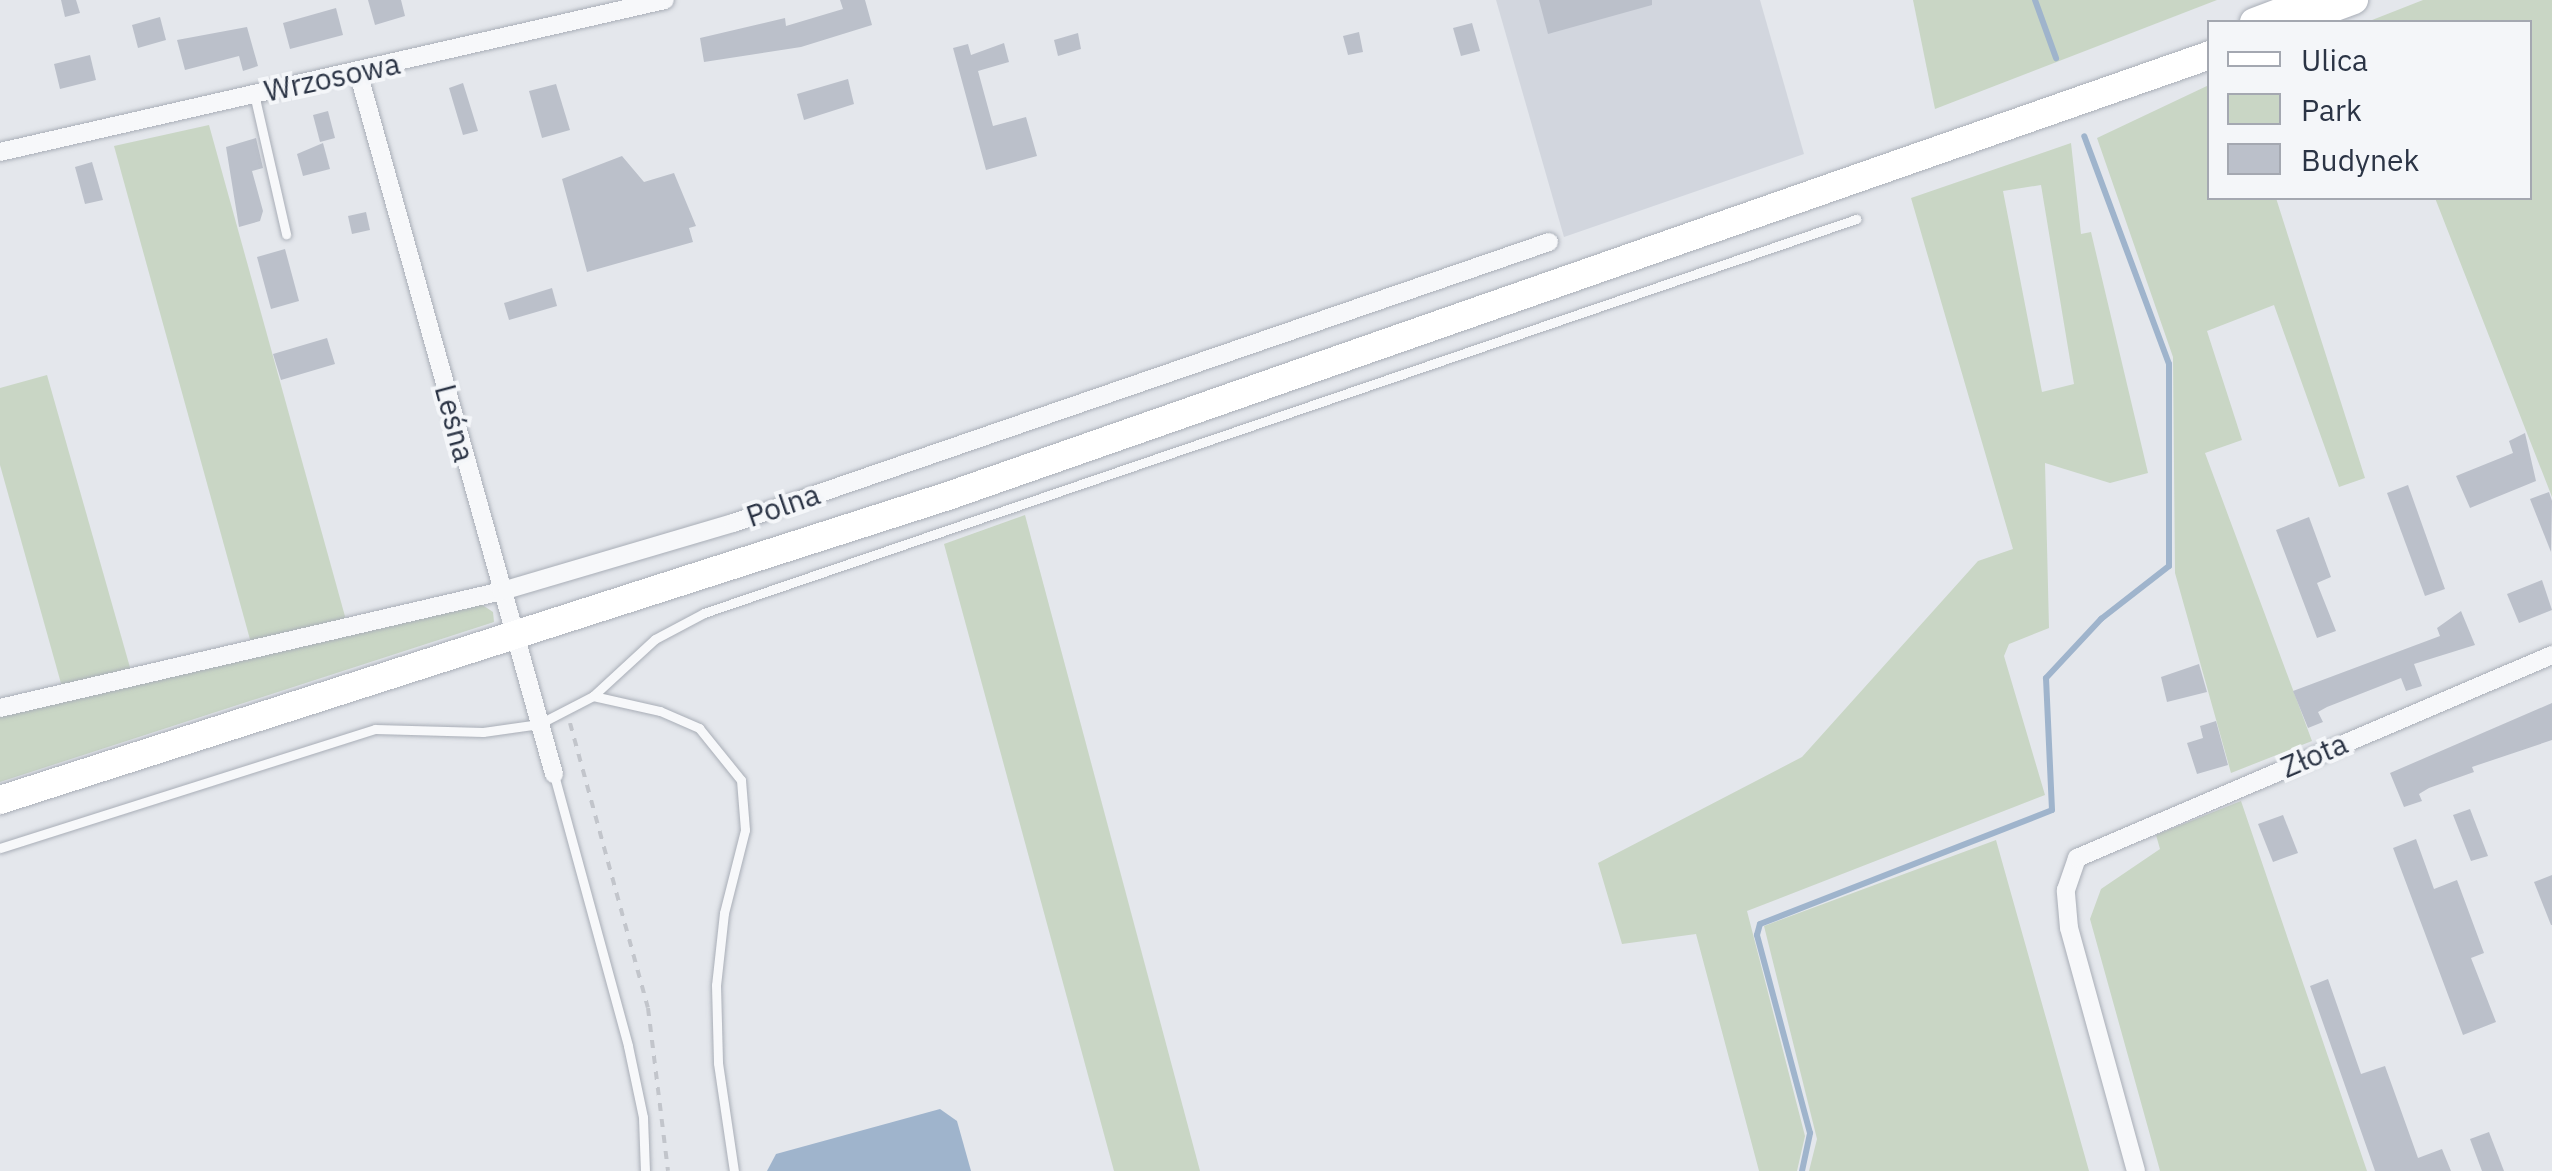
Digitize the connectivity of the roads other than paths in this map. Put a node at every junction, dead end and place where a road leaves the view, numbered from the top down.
1 (665, 0) edge
2 (2312, 0) edge
3 (2354, 0) edge
4 (2259, 20) edge
5 (2299, 20) edge
6 (2207, 41) edge
7 (2207, 56) edge
8 (358, 72) junction
9 (254, 94) junction
10 (2086, 97) junction
11 (0, 152) edge
12 (1856, 219) dead end
13 (286, 234) dead end
14 (1549, 242) dead end
15 (502, 591) junction
16 (510, 635) junction
17 (2552, 655) edge
18 (593, 696) junction
19 (0, 708) edge
20 (539, 724) junction
21 (554, 774) joint
22 (0, 800) edge
23 (0, 848) edge
24 (645, 1171) edge
25 (734, 1171) edge
26 (2136, 1171) edge

1 - 8 street, Wrzosowa
2 - 4 main road
3 - 5 main road
6 - 10 main road
7 - 10 main road
8 - 9 street, Wrzosowa
8 - 15 street, Leśna
9 - 11 street, Wrzosowa
9 - 13 lane
10 - 16 main road
12 - 18 lane
14 - 15 street, Polna
15 - 16 street, Leśna
15 - 19 street, Polna
16 - 20 street, Leśna
16 - 22 main road
17 - 26 street, Złota
18 - 20 lane
18 - 25 lane
20 - 21 street, Leśna
20 - 23 lane
21 - 24 lane

